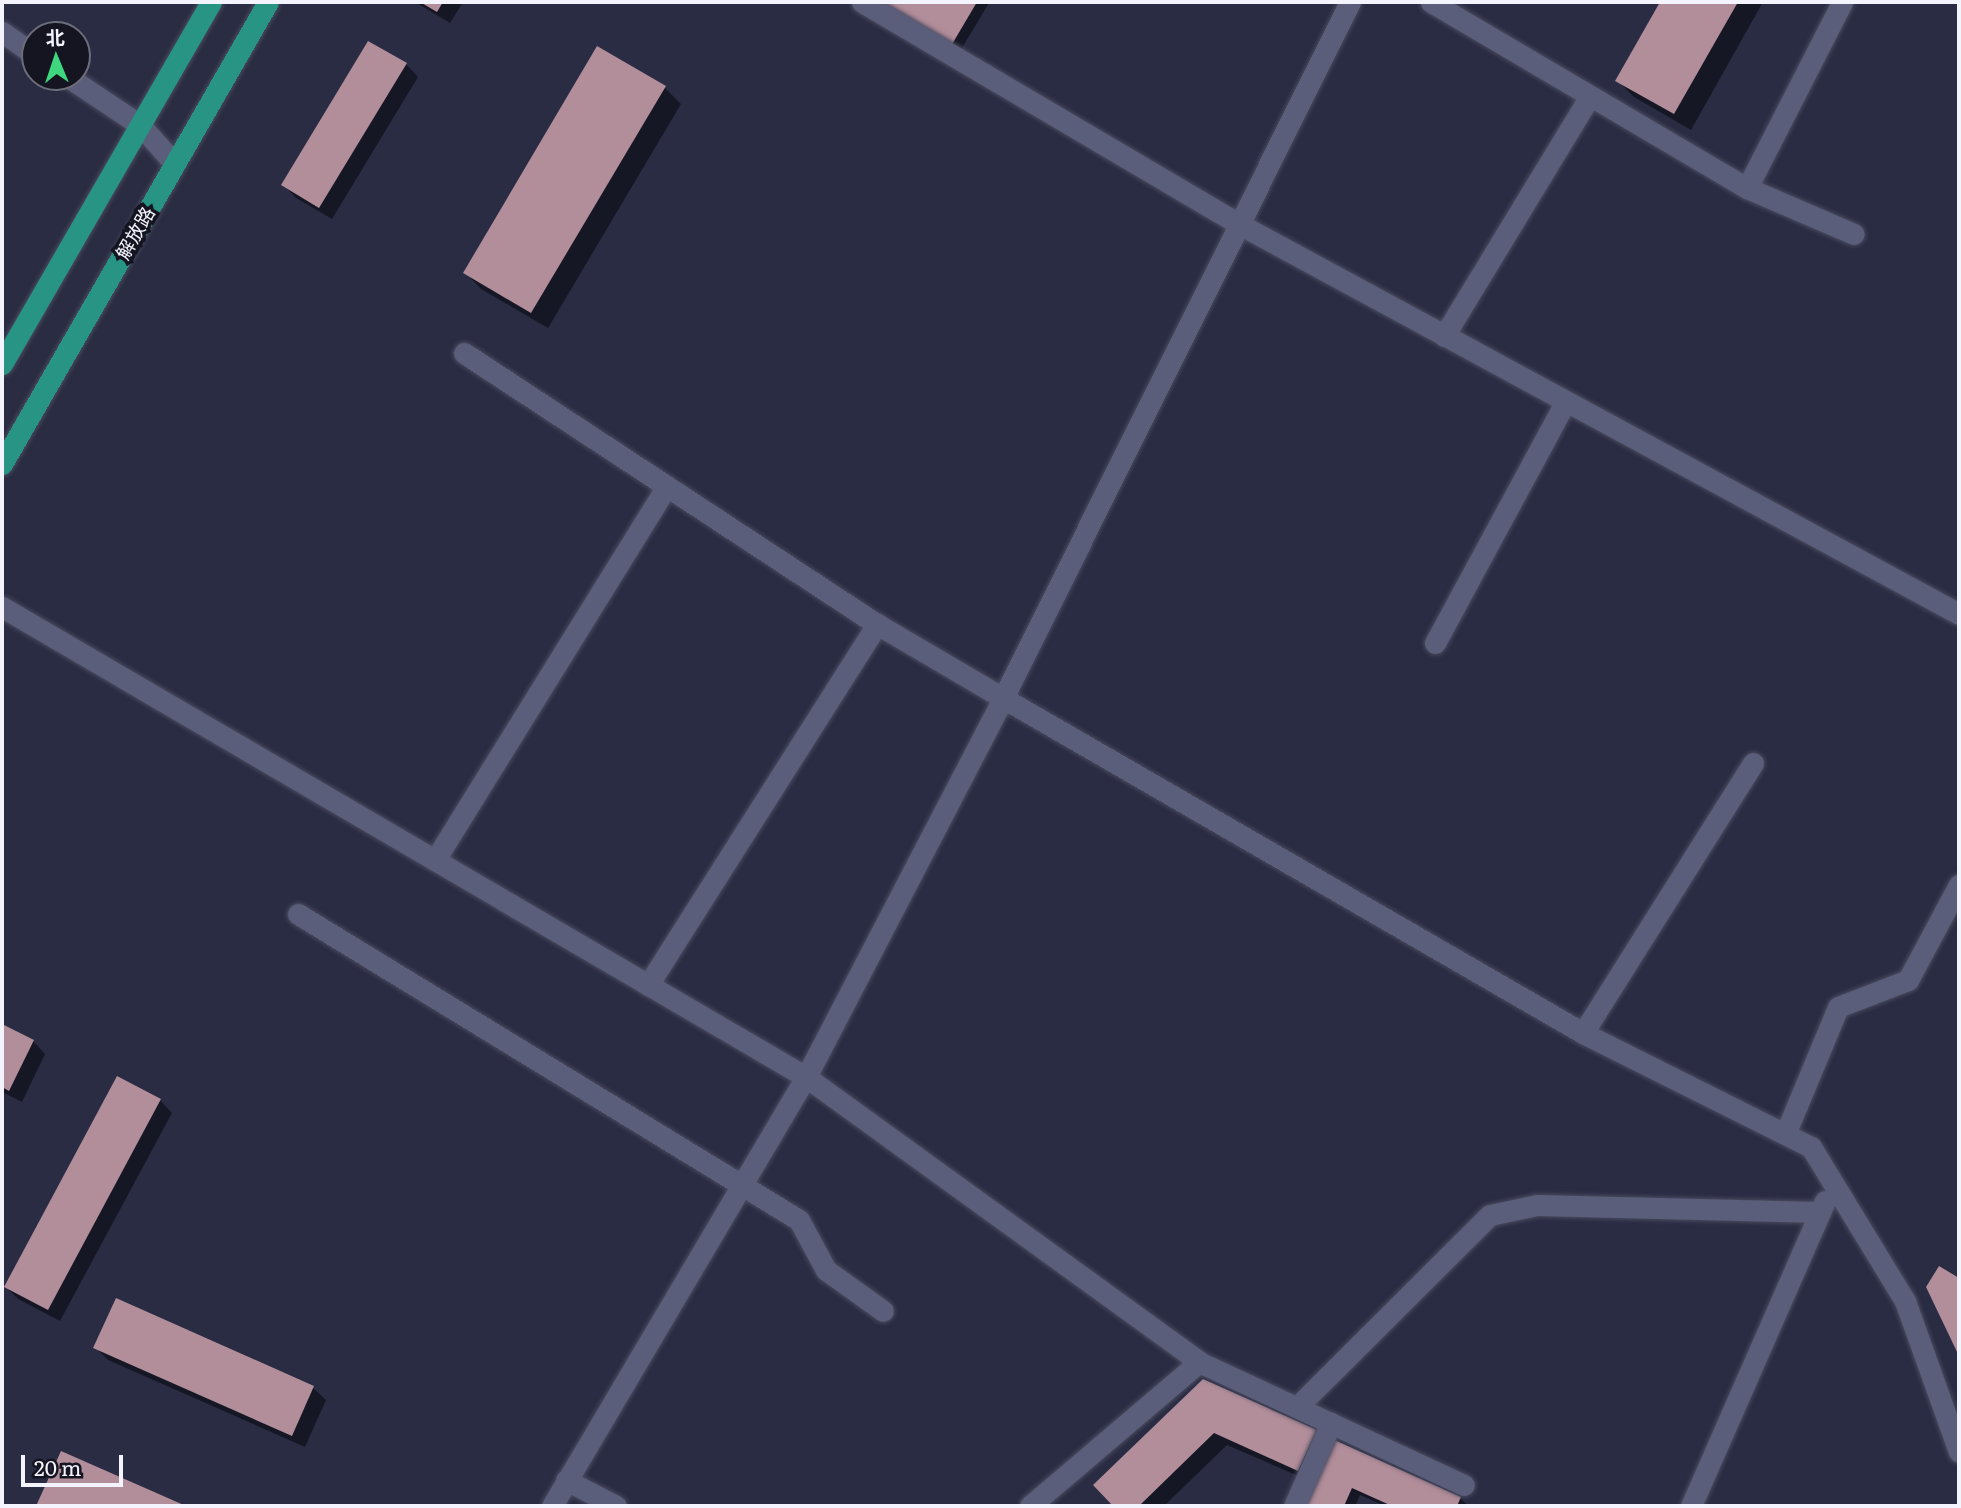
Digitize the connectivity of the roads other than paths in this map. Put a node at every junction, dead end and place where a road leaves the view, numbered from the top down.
1 (211, 2) edge
2 (268, 2) edge
3 (862, 2) edge
4 (1350, 2) edge
5 (1431, 2) edge
6 (1843, 2) edge
7 (2, 32) edge
8 (21, 45) edge
9 (89, 91) edge
10 (1590, 96) junction
11 (139, 125) junction
12 (175, 164) junction
13 (1747, 188) junction
14 (1239, 224) junction
15 (1854, 234) dead end
16 (1444, 336) junction
17 (464, 353) dead end
18 (2, 364) edge
19 (1565, 403) junction
20 (2, 464) edge
21 (667, 486) junction
22 (2, 607) edge
23 (1959, 614) edge
24 (877, 624) junction
25 (1435, 643) dead end
26 (1003, 698) junction
27 (1753, 763) dead end
28 (435, 860) junction
29 (1959, 885) edge
30 (298, 914) dead end
31 (648, 985) junction
32 (1583, 1033) junction
33 (806, 1077) junction
34 (1786, 1132) junction
35 (1833, 1183) junction
36 (740, 1186) junction
37 (1820, 1212) junction
38 (883, 1311) dead end
39 (1199, 1362) junction
40 (1297, 1407) junction
41 (1331, 1423) junction
42 (1959, 1452) edge
43 (566, 1480) junction
44 (1464, 1485) dead end
45 (552, 1506) edge
46 (616, 1506) edge
47 (1030, 1506) edge
48 (1294, 1506) edge
49 (1691, 1506) edge

1 - 11 main road
2 - 12 main road, 解放路
3 - 14 street
4 - 14 street
5 - 10 street
6 - 13 street
7 - 8 street
9 - 11 street
10 - 13 street
10 - 16 street
11 - 12 street
11 - 18 main road
12 - 20 main road, 解放路
13 - 15 street
14 - 16 street
14 - 26 street
16 - 19 street
17 - 21 street
19 - 23 street
19 - 25 street
21 - 24 street
21 - 28 street
22 - 28 street
24 - 26 street
24 - 31 street
26 - 32 street
26 - 33 street
27 - 32 street
28 - 31 street
29 - 34 street
30 - 36 street
31 - 33 street
32 - 34 street
33 - 36 street
33 - 39 street
34 - 35 street
35 - 37 street
35 - 42 street
36 - 38 street
36 - 43 street
37 - 40 street
37 - 49 street
39 - 40 street
39 - 47 street
40 - 41 street
41 - 44 street
41 - 48 street
43 - 45 street
43 - 46 street

